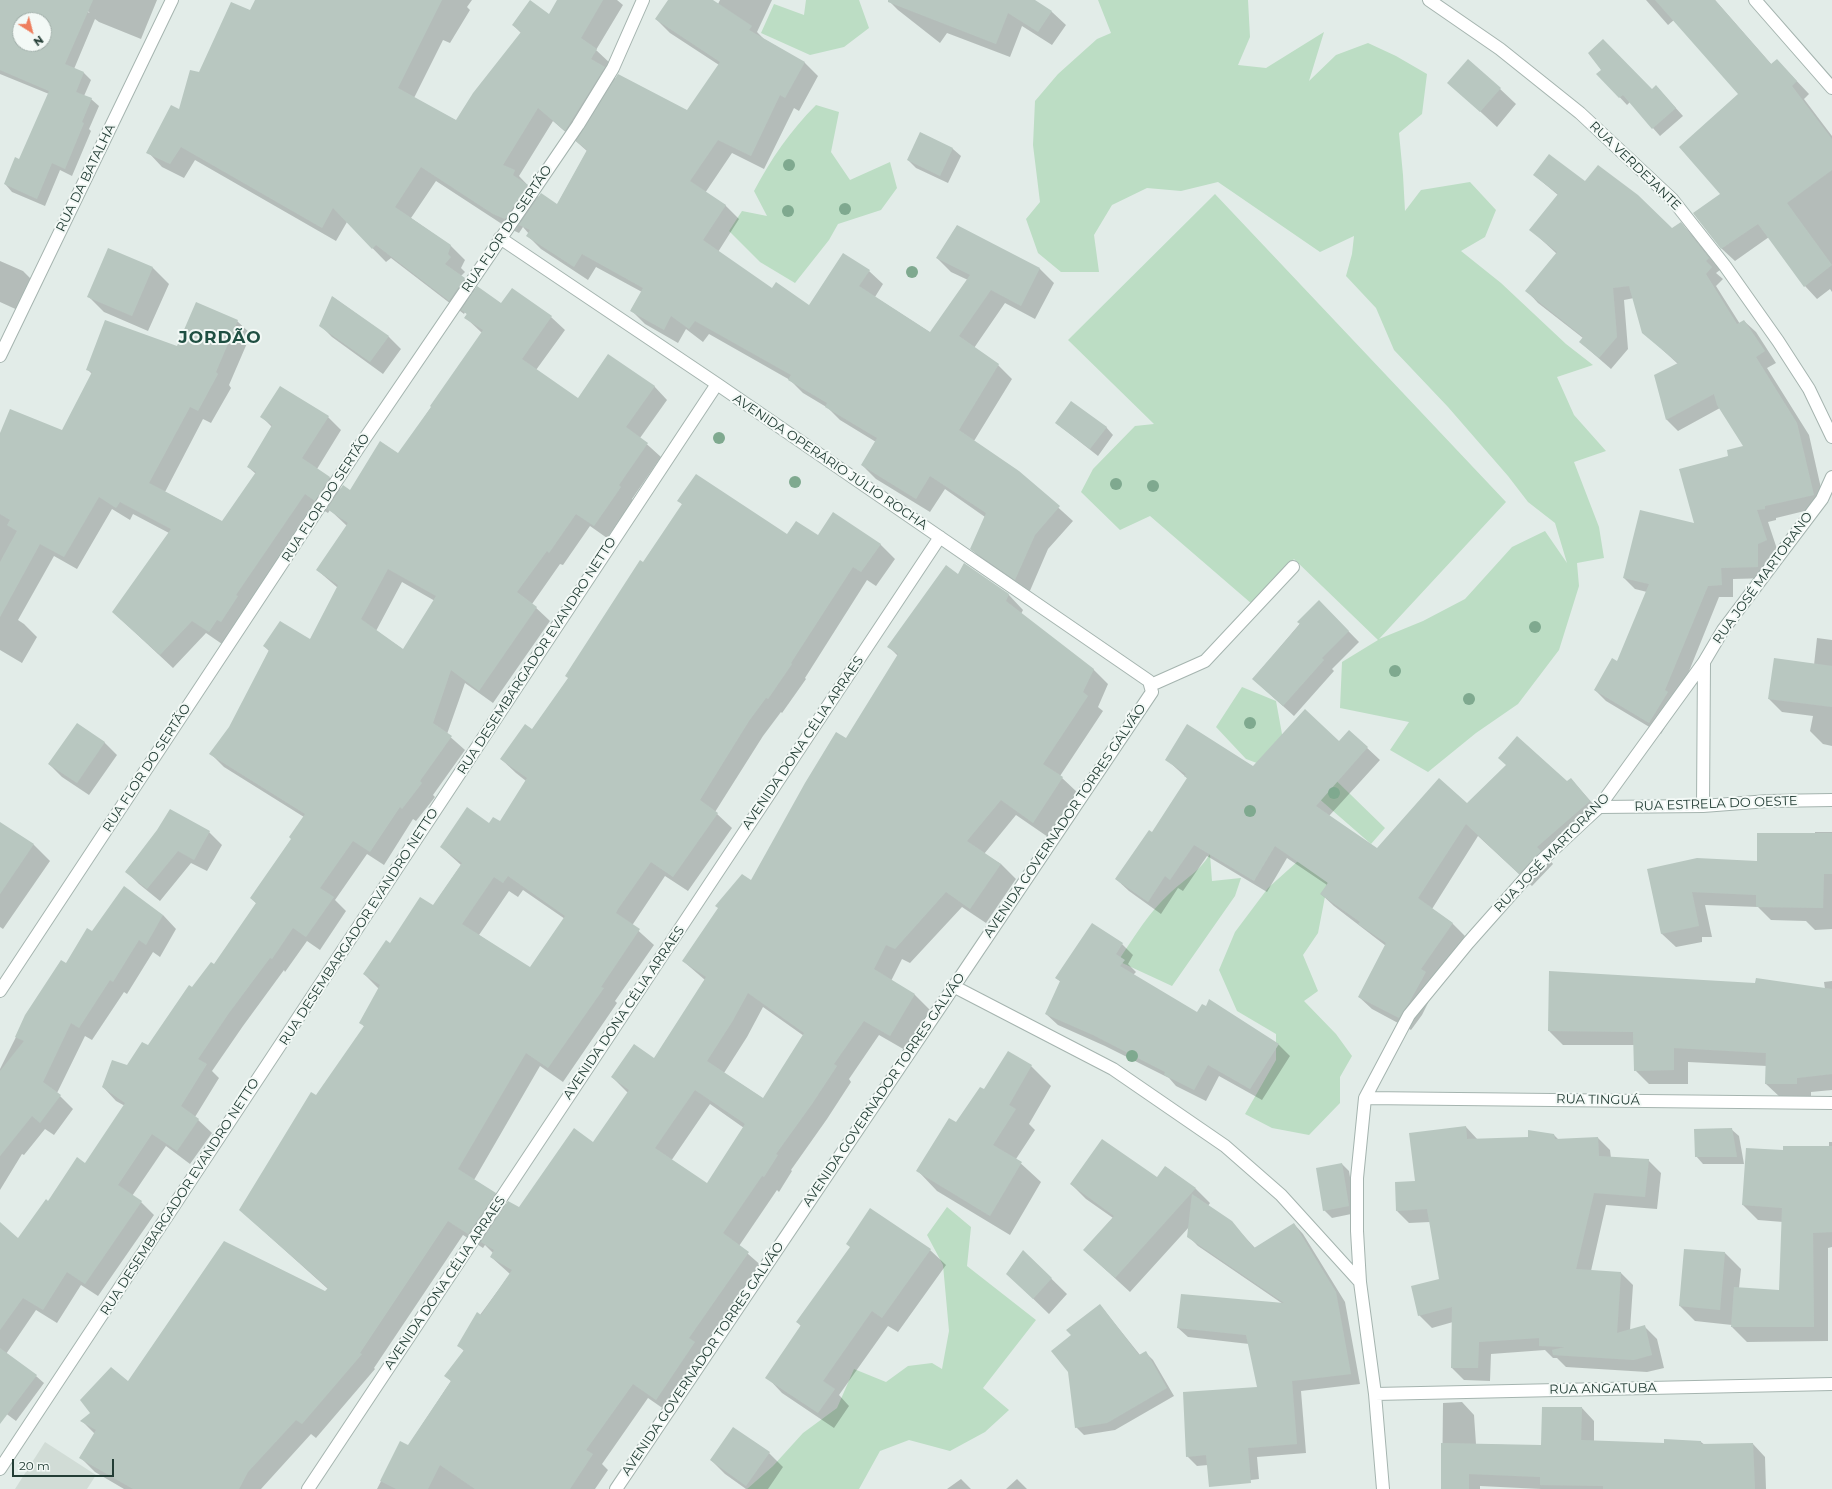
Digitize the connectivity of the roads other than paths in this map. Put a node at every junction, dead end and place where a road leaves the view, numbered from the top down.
1 (172, 0) edge
2 (643, 0) edge
3 (1429, 0) edge
4 (1755, 0) edge
5 (1832, 88) edge
6 (500, 238) junction
7 (0, 356) edge
8 (717, 384) junction
9 (1832, 437) edge
10 (1832, 477) edge
11 (1827, 500) edge
12 (940, 537) junction
13 (1293, 567) dead end
14 (1704, 662) junction
15 (1152, 688) junction
16 (1832, 800) edge
17 (1703, 806) junction
18 (1599, 807) junction
19 (953, 986) junction
20 (0, 991) edge
21 (1365, 1098) junction
22 (1832, 1103) edge
23 (1360, 1282) junction
24 (1832, 1384) edge
25 (1375, 1394) junction
26 (0, 1469) edge
27 (308, 1489) edge
28 (616, 1489) edge
29 (1382, 1489) edge

1 - 7 street, RUA DA BATALHA
2 - 6 street, RUA FLOR DO SERTÃO
3 - 9 street, RUA VERDEJANTE
4 - 5 street
6 - 8 street, AVENIDA OPERÁRIO JÚLIO ROCHA
6 - 20 street, RUA FLOR DO SERTÃO
8 - 12 street, AVENIDA OPERÁRIO JÚLIO ROCHA
8 - 26 street, RUA DESEMBARGADOR EVANDRO NETTO
10 - 11 street, RUA JOSÉ MARTORANO
11 - 14 street, RUA JOSÉ MARTORANO
12 - 15 street, AVENIDA OPERÁRIO JÚLIO ROCHA
12 - 27 street, AVENIDA DONA CÉLIA ARRAES
13 - 15 street
14 - 17 street
14 - 18 street, RUA JOSÉ MARTORANO
15 - 19 street, AVENIDA GOVERNADOR TORRES GALVÃO
16 - 17 street, RUA ESTRELA DO OESTE
17 - 18 street, RUA ESTRELA DO OESTE
18 - 21 street, RUA JOSÉ MARTORANO
19 - 23 street
19 - 28 street, AVENIDA GOVERNADOR TORRES GALVÃO
21 - 22 street, RUA TINGUÁ
21 - 23 street, RUA JOSÉ MARTORANO
23 - 25 street, RUA JOSÉ MARTORANO
24 - 25 street, RUA ANGATUBA
25 - 29 street, RUA JOSÉ MARTORANO

